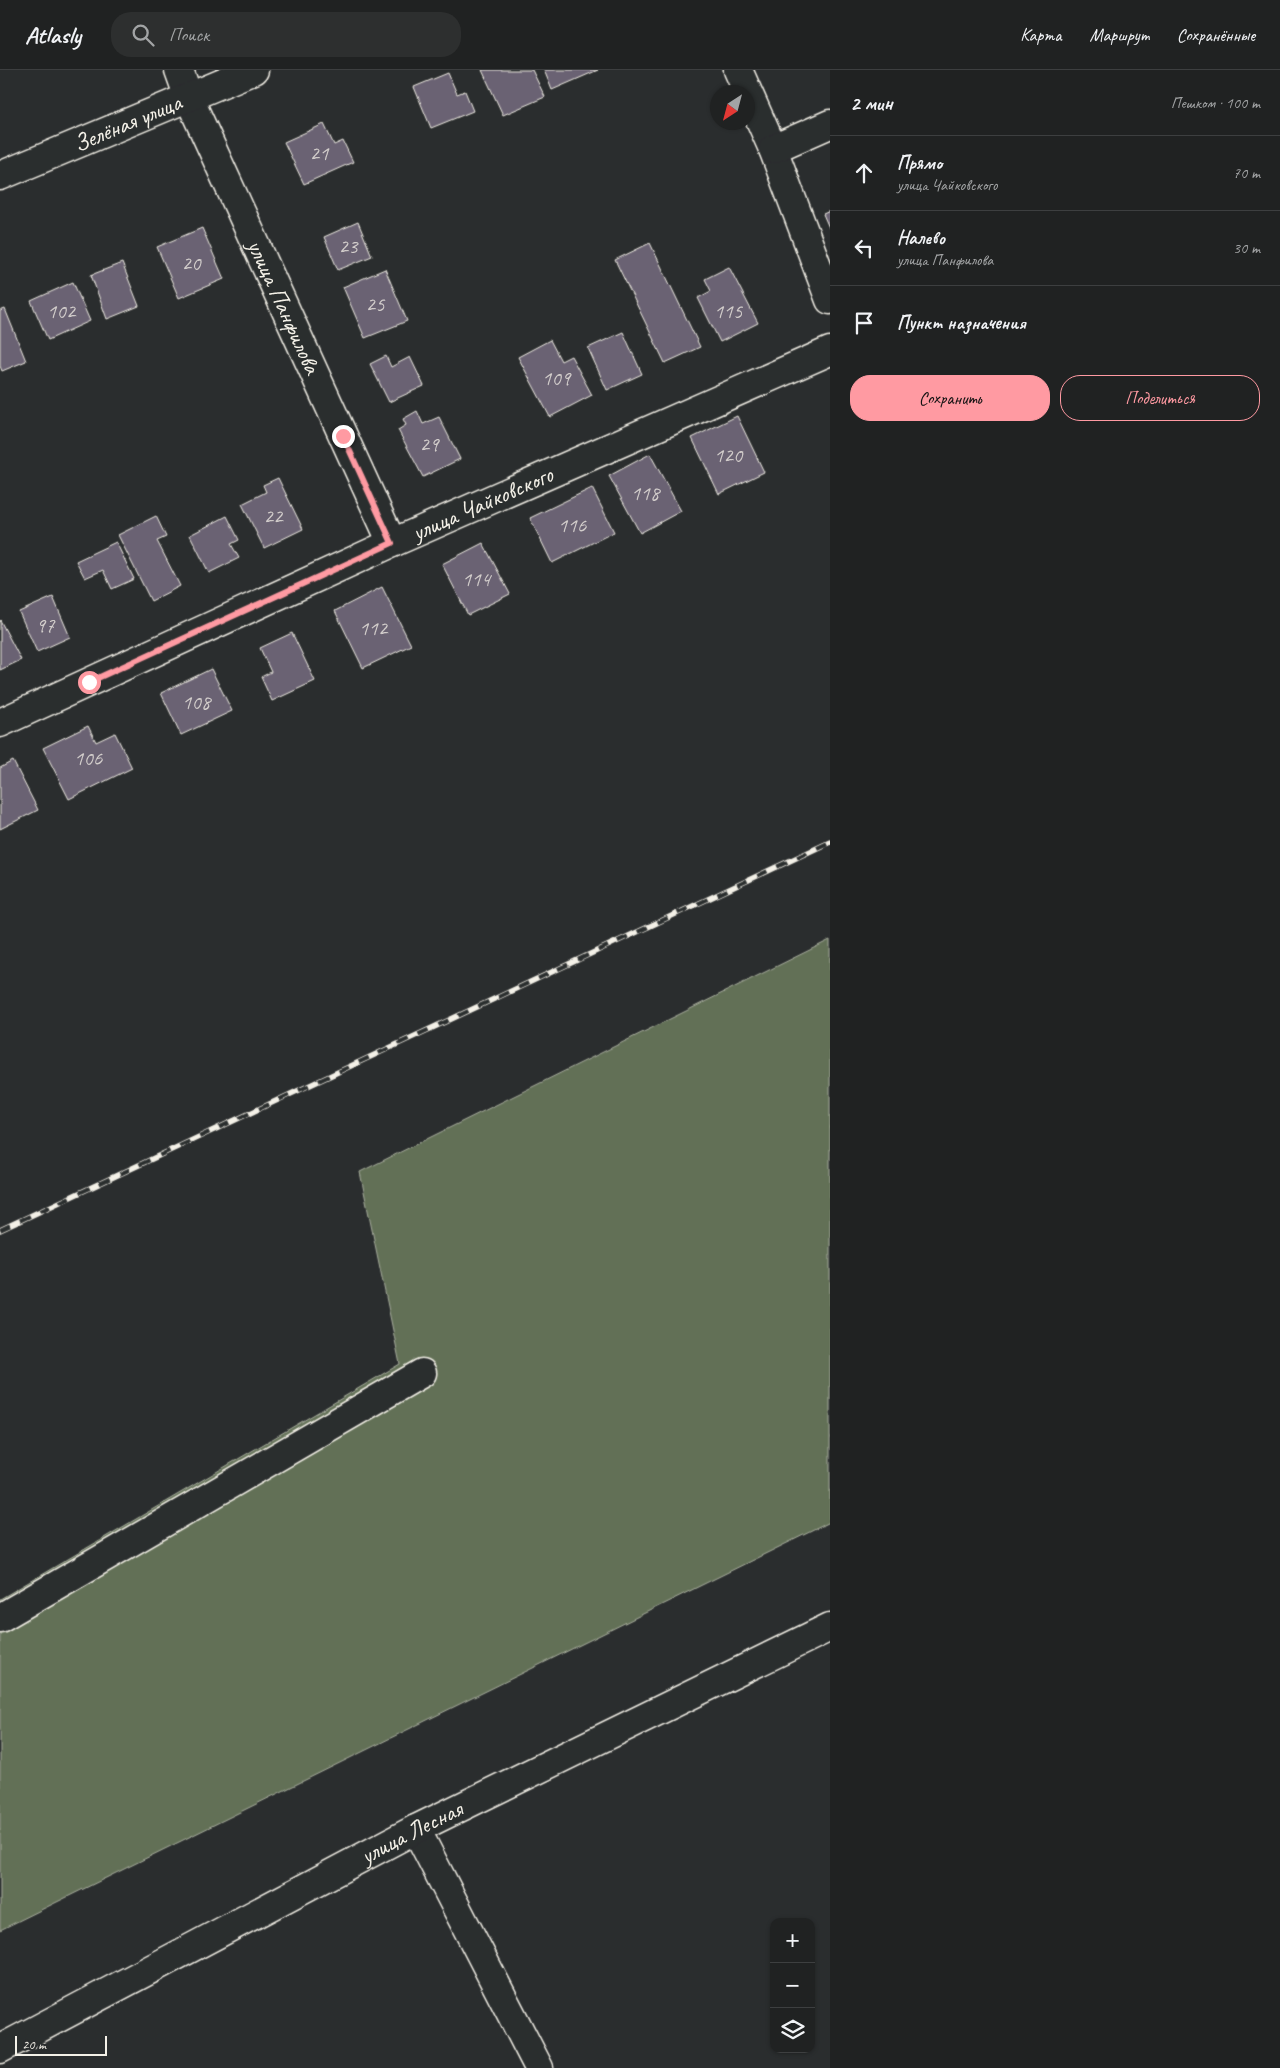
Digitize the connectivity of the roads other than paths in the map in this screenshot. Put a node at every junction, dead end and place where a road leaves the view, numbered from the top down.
1 (179, 70) edge
2 (254, 70) edge
3 (738, 70) edge
4 (189, 98) junction
5 (830, 124) edge
6 (772, 149) junction
7 (0, 176) edge
8 (830, 300) edge
9 (830, 351) edge
10 (392, 543) junction
11 (0, 723) edge
12 (422, 1373) dead end
13 (0, 1618) edge
14 (830, 1627) edge
15 (416, 1829) junction
16 (0, 2049) edge
17 (539, 2068) edge

1 - 4 street, улица Панфилова
2 - 4 street, Зелёная улица
3 - 6 street
4 - 7 street, Зелёная улица
4 - 10 street, улица Панфилова
5 - 6 street
6 - 8 street
9 - 10 street, улица Чайковского
10 - 11 street, улица Чайковского
12 - 13 street
14 - 15 street, улица Лесная
15 - 16 street, улица Лесная
15 - 17 street

